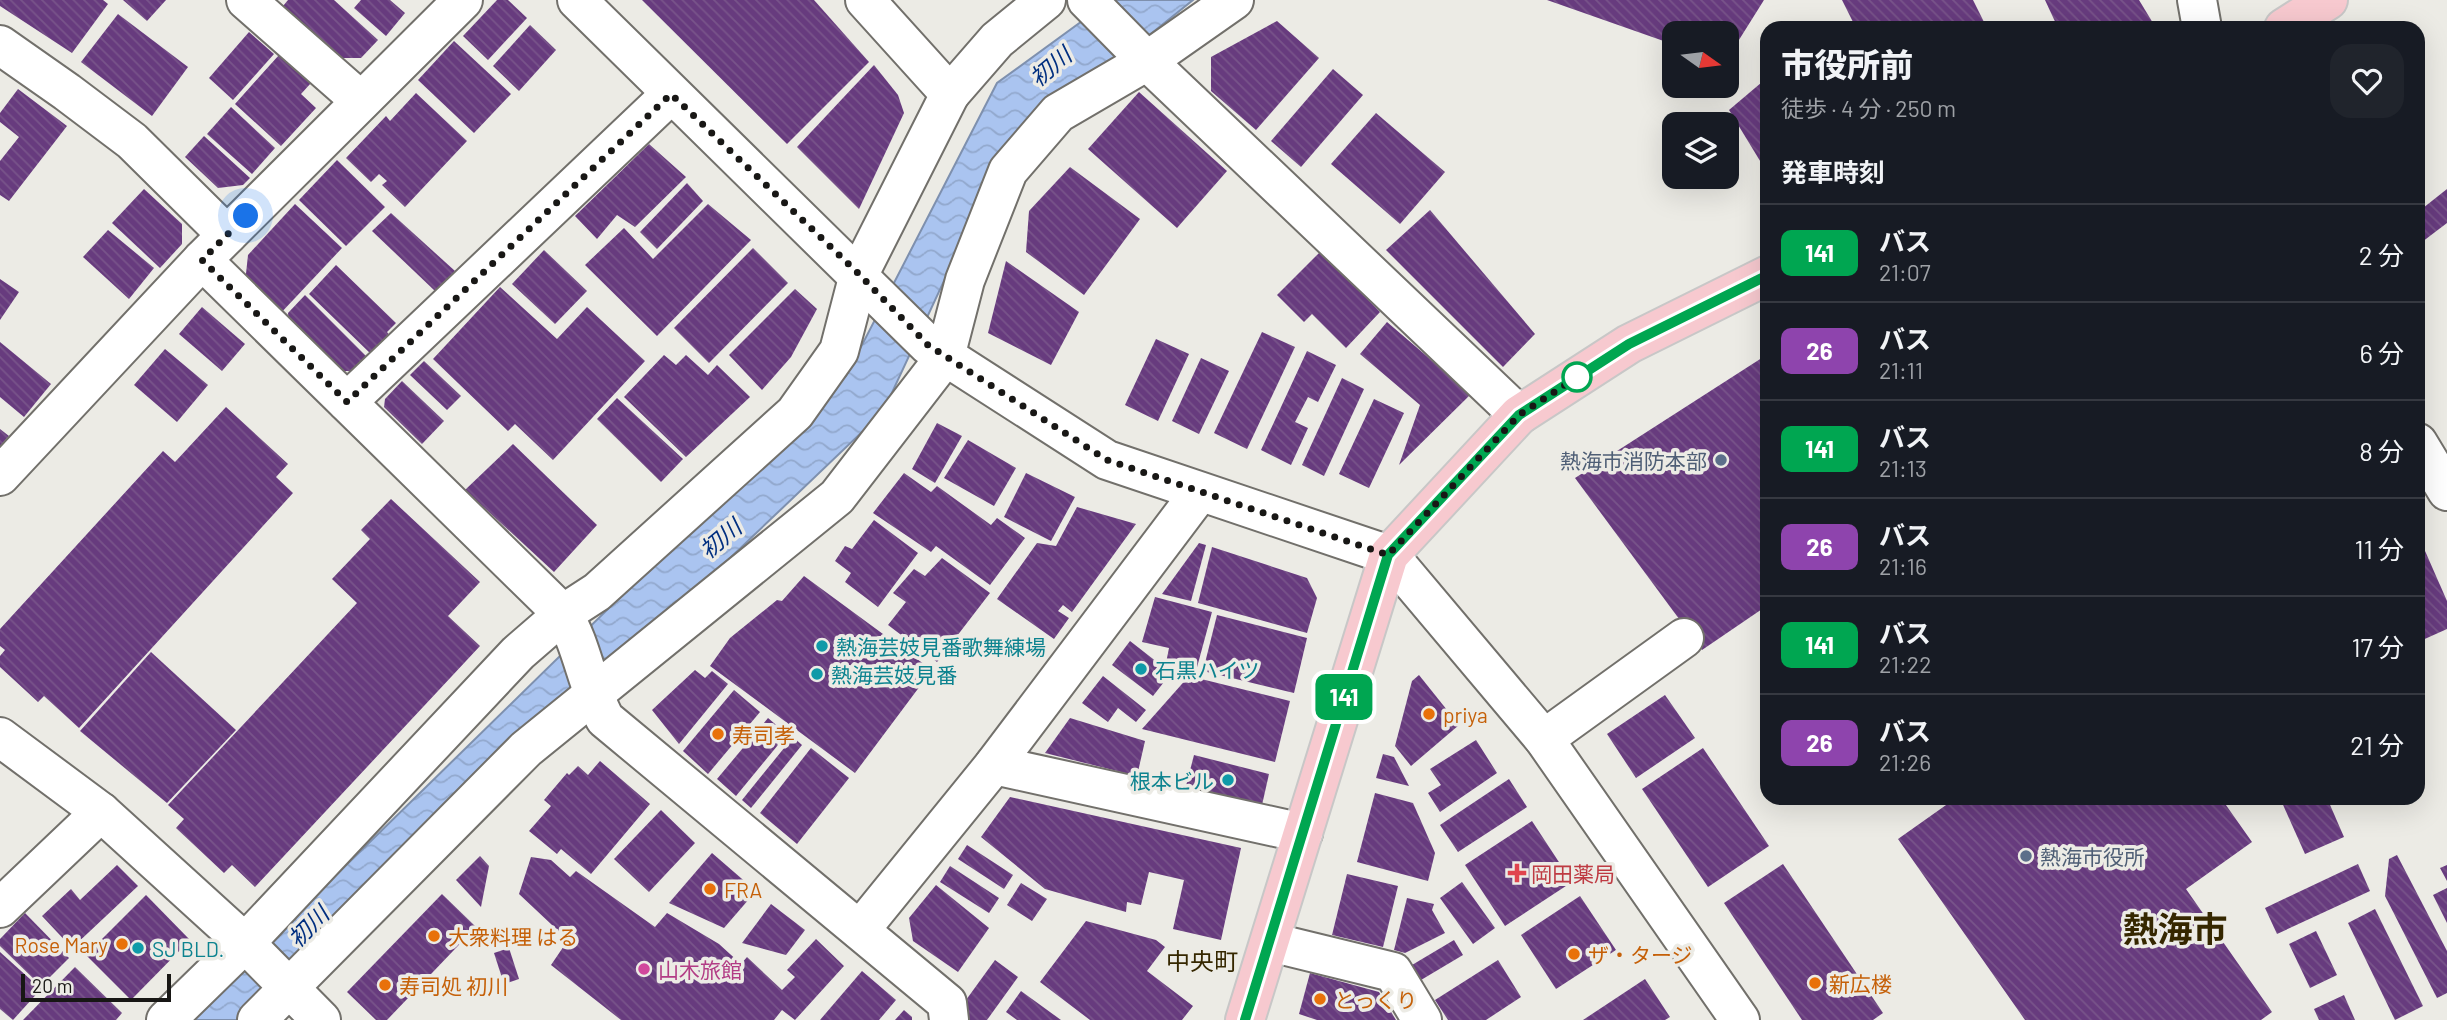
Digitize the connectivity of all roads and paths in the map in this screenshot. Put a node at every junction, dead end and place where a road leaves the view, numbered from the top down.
1 (246, 0) edge
2 (463, 0) edge
3 (577, 0) edge
4 (865, 0) edge
5 (1046, 0) edge
6 (1087, 0) edge
7 (1234, 0) edge
8 (2197, 0) edge
9 (2328, 0) edge
10 (2201, 21) edge
11 (2295, 21) edge
12 (0, 45) edge
13 (1147, 61) junction
14 (671, 94) junction
15 (950, 94) junction
16 (361, 101) junction
17 (215, 247) junction
18 (1760, 279) edge
19 (867, 283) junction
20 (937, 351) junction
21 (347, 402) junction
22 (1519, 415) junction
23 (2425, 455) edge
24 (0, 476) edge
25 (2447, 491) edge
26 (1200, 492) junction
27 (1388, 555) junction
28 (563, 614) junction
29 (1684, 638) dead end
30 (593, 696) junction
31 (0, 737) edge
32 (1544, 740) junction
33 (994, 765) junction
34 (101, 812) junction
35 (1303, 833) junction
36 (0, 908) edge
37 (860, 930) junction
38 (1270, 942) junction
39 (245, 943) junction
40 (289, 989) junction
41 (166, 1020) edge
42 (257, 1020) edge
43 (321, 1020) edge
44 (948, 1020) edge
45 (1245, 1020) edge
46 (1422, 1020) edge
47 (1740, 1020) edge

1 - 16 street
2 - 16 street
3 - 14 street
4 - 15 street
5 - 15 street
6 - 13 street
7 - 13 street
8 - 10 street
9 - 11 main road
12 - 17 street
13 - 20 street
13 - 22 street
14 - 19 street
14 - 21 street
15 - 19 street
16 - 17 street
17 - 21 street
17 - 24 street
18 - 22 main road
19 - 20 street
19 - 28 street
20 - 26 street
20 - 30 street
21 - 28 street
22 - 27 main road
23 - 25 street
26 - 27 street
26 - 33 street
27 - 32 street
27 - 35 main road
28 - 30 street
28 - 39 street
29 - 32 street
30 - 37 street
30 - 40 street
31 - 34 street
32 - 47 street
33 - 35 street
33 - 37 street
34 - 36 street
34 - 39 street
35 - 38 main road
37 - 44 street
38 - 45 main road
38 - 46 street
39 - 40 street
39 - 41 street
40 - 42 street
40 - 43 street

